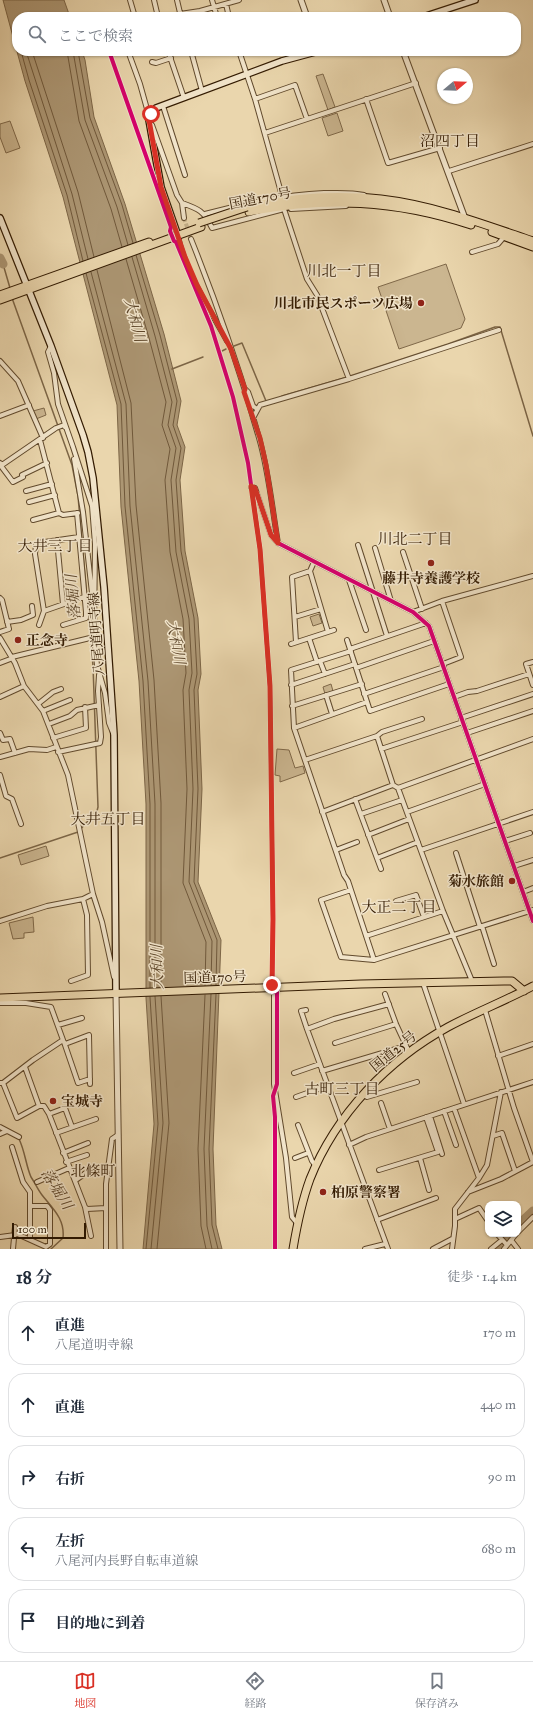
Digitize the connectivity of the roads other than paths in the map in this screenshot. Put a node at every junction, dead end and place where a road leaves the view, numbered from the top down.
1 (130, 0) edge
2 (154, 0) edge
3 (179, 0) edge
4 (212, 0) edge
5 (239, 0) edge
6 (301, 0) edge
7 (384, 0) edge
8 (475, 0) edge
9 (226, 4) junction
10 (214, 7) junction
11 (134, 12) edge
12 (158, 12) edge
13 (180, 12) edge
14 (193, 12) edge
15 (216, 12) edge
16 (228, 12) edge
17 (305, 12) edge
18 (388, 12) edge
19 (438, 12) edge
20 (130, 56) edge
21 (192, 56) edge
22 (240, 56) edge
23 (300, 56) edge
24 (405, 56) edge
25 (171, 58) joint
26 (152, 62) dead end
27 (246, 75) junction
28 (416, 83) junction
29 (202, 91) junction
30 (184, 98) junction
31 (255, 99) junction
32 (366, 99) junction
33 (163, 106) junction
34 (150, 117) junction
35 (307, 119) junction
36 (265, 133) junction
37 (533, 144) edge
38 (440, 148) junction
39 (449, 171) junction
40 (185, 175) dead end
41 (282, 196) junction
42 (382, 202) junction
43 (182, 203) junction
44 (284, 209) junction
45 (205, 214) junction
46 (0, 218) edge
47 (184, 218) tunnel mouth
48 (466, 221) junction
49 (174, 235) junction
50 (504, 237) junction
51 (191, 239) tunnel mouth
52 (533, 241) edge
53 (533, 247) edge
54 (472, 252) dead end
55 (30, 287) junction
56 (17, 291) junction
57 (0, 295) edge
58 (0, 300) edge
59 (499, 330) dead end
60 (51, 346) junction
61 (231, 349) junction
62 (0, 361) edge
63 (349, 379) junction
64 (245, 389) junction
65 (29, 405) junction
66 (258, 408) junction
67 (0, 416) edge
68 (253, 418) junction
69 (61, 426) junction
70 (42, 439) junction
71 (47, 463) junction
72 (0, 465) edge
73 (52, 484) junction
74 (251, 486) dead end
75 (26, 491) dead end
76 (55, 495) junction
77 (29, 502) dead end
78 (80, 512) junction
79 (59, 513) junction
80 (32, 520) dead end
81 (96, 525) junction
82 (79, 537) junction
83 (57, 540) junction
84 (278, 543) junction
85 (358, 545) dead end
86 (375, 548) dead end
87 (403, 552) dead end
88 (314, 562) junction
89 (310, 571) junction
90 (533, 576) edge
91 (349, 580) junction
92 (372, 592) junction
93 (84, 597) junction
94 (0, 598) edge
95 (391, 601) junction
96 (442, 601) junction
97 (63, 604) junction
98 (32, 606) dead end
99 (322, 609) junction
100 (422, 609) junction
101 (44, 611) junction
102 (89, 612) junction
103 (413, 612) junction
104 (295, 617) junction
105 (7, 622) junction
106 (426, 623) junction
107 (39, 625) dead end
108 (63, 625) dead end
109 (334, 630) dead end
110 (366, 630) dead end
111 (0, 632) edge
112 (328, 632) junction
113 (387, 636) junction
114 (0, 638) edge
115 (92, 638) junction
116 (309, 638) junction
117 (347, 640) dead end
118 (434, 641) junction
119 (296, 642) junction
120 (291, 644) dead end
121 (351, 650) junction
122 (12, 657) junction
123 (319, 662) junction
124 (533, 662) edge
125 (0, 663) edge
126 (443, 665) junction
127 (356, 666) junction
128 (99, 673) junction
129 (325, 674) junction
130 (529, 674) junction
131 (362, 684) junction
132 (450, 684) junction
133 (291, 685) junction
134 (533, 685) edge
135 (24, 686) junction
136 (61, 689) dead end
137 (364, 694) junction
138 (533, 694) edge
139 (326, 695) junction
140 (0, 697) edge
141 (454, 697) junction
142 (70, 700) dead end
143 (366, 702) junction
144 (38, 704) junction
145 (96, 706) junction
146 (292, 706) junction
147 (85, 707) junction
148 (43, 711) junction
149 (533, 711) edge
150 (332, 714) junction
151 (422, 719) dead end
152 (462, 720) junction
153 (48, 724) junction
154 (294, 728) junction
155 (0, 733) edge
156 (466, 733) junction
157 (114, 735) junction
158 (377, 736) junction
159 (53, 738) junction
160 (533, 739) edge
161 (56, 747) junction
162 (381, 749) junction
163 (58, 752) junction
164 (15, 753) junction
165 (0, 758) edge
166 (476, 759) junction
167 (305, 760) junction
168 (0, 775) edge
169 (485, 784) junction
170 (393, 785) junction
171 (398, 788) junction
172 (355, 799) junction
173 (402, 800) junction
174 (322, 812) junction
175 (407, 812) junction
176 (533, 812) edge
177 (361, 814) junction
178 (409, 819) junction
179 (498, 823) junction
180 (21, 824) dead end
181 (530, 833) dead end
182 (368, 835) junction
183 (505, 841) junction
184 (357, 842) dead end
185 (418, 842) junction
186 (336, 850) junction
187 (420, 850) junction
188 (456, 853) dead end
189 (377, 858) junction
190 (533, 860) edge
191 (514, 866) junction
192 (381, 869) dead end
193 (533, 888) edge
194 (351, 890) junction
195 (523, 892) junction
196 (94, 894) junction
197 (83, 899) junction
198 (396, 901) dead end
199 (443, 910) junction
200 (531, 911) edge
201 (424, 917) junction
202 (0, 921) edge
203 (533, 921) edge
204 (481, 927) junction
205 (454, 935) junction
206 (366, 936) junction
207 (374, 960) junction
208 (494, 964) dead end
209 (71, 981) dead end
210 (472, 981) junction
211 (116, 982) junction
212 (423, 982) junction
213 (533, 986) edge
214 (272, 988) junction
215 (524, 991) junction
216 (118, 993) junction
217 (385, 994) dead end
218 (0, 998) edge
219 (0, 1003) edge
220 (389, 1004) junction
221 (306, 1010) dead end
222 (485, 1010) junction
223 (82, 1018) dead end
224 (396, 1024) junction
225 (58, 1025) junction
226 (307, 1028) junction
227 (441, 1032) junction
228 (64, 1042) junction
229 (335, 1043) dead end
230 (533, 1044) edge
231 (407, 1049) junction
232 (498, 1056) junction
233 (320, 1064) junction
234 (25, 1067) junction
235 (322, 1071) junction
236 (294, 1073) dead end
237 (90, 1079) junction
238 (417, 1082) dead end
239 (533, 1082) edge
240 (1, 1083) edge
241 (90, 1084) dead end
242 (327, 1086) junction
243 (508, 1090) junction
244 (501, 1092) junction
245 (363, 1095) junction
246 (296, 1097) dead end
247 (381, 1103) dead end
248 (464, 1104) junction
249 (39, 1106) junction
250 (454, 1108) junction
251 (444, 1111) junction
252 (49, 1114) junction
253 (428, 1116) junction
254 (96, 1119) dead end
255 (341, 1124) junction
256 (298, 1125) dead end
257 (0, 1127) edge
258 (72, 1127) junction
259 (390, 1129) junction
260 (7, 1131) junction
261 (56, 1133) junction
262 (0, 1134) edge
263 (118, 1135) junction
264 (493, 1136) junction
265 (19, 1137) dead end
266 (88, 1143) dead end
267 (349, 1145) junction
268 (456, 1145) dead end
269 (12, 1147) dead end
270 (63, 1153) junction
271 (308, 1153) junction
272 (442, 1154) dead end
273 (87, 1155) dead end
274 (295, 1158) dead end
275 (420, 1158) junction
276 (66, 1162) junction
277 (533, 1162) edge
278 (316, 1166) junction
279 (94, 1167) dead end
280 (70, 1168) junction
281 (379, 1170) dead end
282 (515, 1171) junction
283 (479, 1178) junction
284 (76, 1180) junction
285 (36, 1182) dead end
286 (429, 1190) dead end
287 (468, 1192) junction
288 (436, 1198) dead end
289 (30, 1206) junction
290 (85, 1207) junction
291 (106, 1208) junction
292 (485, 1217) edge
293 (533, 1217) edge
294 (455, 1218) junction
295 (377, 1220) junction
296 (297, 1223) junction
297 (15, 1227) dead end
298 (521, 1229) edge
299 (15, 1234) junction
300 (91, 1236) dead end
301 (0, 1237) edge
302 (500, 1237) edge
303 (514, 1237) edge
304 (30, 1239) junction
305 (452, 1239) junction
306 (502, 1240) junction
307 (511, 1240) junction
308 (385, 1244) junction
309 (505, 1247) edge
310 (13, 1249) edge
311 (106, 1249) edge
312 (120, 1249) edge
313 (293, 1249) edge
314 (365, 1249) edge
315 (388, 1249) edge
316 (433, 1249) edge
317 (452, 1249) edge
318 (491, 1249) edge
319 (518, 1249) edge

1 - 11 street
2 - 12 street
3 - 13 street
4 - 10 street
5 - 9 street
6 - 17 street
7 - 18 street
8 - 19 main road
9 - 10 street
9 - 16 street
10 - 14 street
10 - 15 street
20 - 34 street
21 - 29 street
22 - 27 street
23 - 27 main road
24 - 28 street
25 - 26 street
25 - 30 street
27 - 29 main road
27 - 31 street
28 - 32 street
28 - 38 street
29 - 30 main road
30 - 33 main road
31 - 35 street
31 - 36 street
32 - 35 street
32 - 38 street
33 - 34 main road
33 - 40 street
34 - 43 street
34 - 49 main road
35 - 36 street
36 - 41 street
37 - 39 street
38 - 39 street
39 - 48 street
41 - 42 street
41 - 45 street
42 - 44 street
42 - 48 highway, 国道170号
42 - 49 highway, 国道170号, bridge
43 - 45 street
43 - 47 street
44 - 45 street
44 - 63 street
46 - 55 main road, 八尾道明寺線
48 - 50 highway, 国道170号
48 - 52 highway, 国道170号
49 - 55 highway, 国道170号
49 - 61 street
50 - 53 highway, 国道170号
50 - 54 street
51 - 61 street
55 - 56 highway, 国道170号
55 - 60 main road, 八尾道明寺線
56 - 57 highway, 国道170号
56 - 58 highway, 国道170号
59 - 63 street
60 - 69 street
60 - 81 main road, 八尾道明寺線
61 - 64 street
62 - 65 street
63 - 66 street
64 - 66 street
64 - 68 street
65 - 67 street
65 - 70 street
66 - 68 street
68 - 84 street
69 - 70 street
69 - 78 street
69 - 81 street
70 - 71 street
70 - 72 street
71 - 72 street
71 - 73 street
73 - 75 street
73 - 76 street
74 - 84 street
76 - 77 street
76 - 79 street
78 - 79 street
78 - 82 street
78 - 102 street
79 - 80 street
81 - 102 street
81 - 157 main road, 八尾道明寺線
82 - 83 street
82 - 93 street
83 - 97 street
83 - 101 street
84 - 88 street
85 - 92 street
86 - 95 street
87 - 100 street
88 - 89 street
88 - 91 street
89 - 99 street
89 - 104 street
90 - 96 street
91 - 92 street
91 - 110 street
92 - 95 street
92 - 113 street
93 - 97 street
93 - 102 street
94 - 105 street
95 - 103 street
96 - 100 street
96 - 126 street
97 - 101 street
98 - 105 street
99 - 104 street
99 - 112 street
100 - 103 street
101 - 107 street
102 - 108 street
102 - 115 street
103 - 106 street
104 - 119 street
105 - 111 street
106 - 113 street
106 - 118 street
109 - 112 street
112 - 116 street
113 - 121 street
114 - 122 street
115 - 122 street
115 - 128 street
116 - 119 street
116 - 123 street
117 - 121 street
118 - 126 street
118 - 127 street
119 - 120 street
121 - 123 street
121 - 127 street
122 - 125 street
122 - 135 street
123 - 129 street
123 - 133 street
124 - 130 street
126 - 132 street
126 - 137 street
127 - 129 street
127 - 131 street
128 - 145 street
128 - 157 street
129 - 133 street
130 - 134 street
130 - 141 street
131 - 137 street
131 - 139 street
132 - 141 street
132 - 143 street
133 - 146 street
135 - 140 street
135 - 144 street
136 - 144 street
137 - 143 street
138 - 152 street
139 - 146 street
139 - 150 street
141 - 152 street
142 - 148 street
143 - 150 street
144 - 148 street
145 - 147 street
145 - 163 street
146 - 154 street
147 - 153 street
147 - 159 street
148 - 153 street
149 - 156 street
150 - 154 street
151 - 158 street
152 - 156 street
152 - 162 street
153 - 159 street
154 - 167 street
155 - 164 street
156 - 166 street
157 - 211 main road, 八尾道明寺線
158 - 162 street
158 - 167 street
159 - 161 street
160 - 166 street
161 - 163 street
161 - 164 street
162 - 170 street
163 - 196 street
164 - 165 street
166 - 169 street
166 - 171 street
167 - 174 street
168 - 180 street
169 - 175 street
169 - 179 street
170 - 171 street
170 - 172 street
171 - 173 street
172 - 174 street
172 - 177 street
173 - 175 street
173 - 177 street
174 - 186 street
175 - 178 street
176 - 179 street
177 - 182 street
178 - 182 street
178 - 185 street
179 - 183 street
179 - 187 street
181 - 183 street
182 - 189 street
183 - 191 street
184 - 186 street
185 - 187 street
185 - 189 street
186 - 194 street
187 - 199 street
188 - 204 street
189 - 192 street
190 - 191 street
191 - 195 street
193 - 195 street
194 - 206 street
194 - 207 street
195 - 200 street
196 - 197 street
196 - 211 street
197 - 202 street
197 - 209 street
198 - 201 street
199 - 201 street
199 - 205 street
200 - 203 street
200 - 204 street
201 - 206 street
204 - 205 street
204 - 208 street
205 - 207 street
205 - 210 street
206 - 207 street
210 - 212 highway, 国道170号
210 - 215 highway, 国道170号
211 - 216 main road, 八尾道明寺線
212 - 214 highway, 国道170号
212 - 227 street
213 - 215 highway, 国道25号
214 - 216 highway, 国道170号
214 - 296 street
215 - 222 highway, 国道25号
216 - 218 highway, 国道170号
216 - 263 street
217 - 220 street
219 - 225 street
220 - 224 street
220 - 226 street
221 - 226 street
222 - 227 highway, 国道25号
222 - 232 street
223 - 225 street
224 - 229 street
224 - 231 street
225 - 228 street
226 - 233 street
227 - 231 highway, 国道25号
227 - 248 street
228 - 234 street
228 - 237 street
228 - 237 street
230 - 232 street
231 - 235 street
231 - 245 highway, 国道25号
232 - 243 street
233 - 235 street
233 - 236 street
234 - 240 street
234 - 249 street
235 - 242 street
237 - 241 street
238 - 245 street
239 - 243 street
240 - 249 street
242 - 246 street
242 - 255 street
243 - 244 street
243 - 277 street
244 - 248 street
244 - 264 street
245 - 255 highway, 国道25号
247 - 259 street
248 - 250 street
249 - 252 street
250 - 251 street
250 - 283 street
251 - 253 street
251 - 268 street
252 - 258 street
252 - 261 street
253 - 259 street
253 - 272 street
253 - 275 street
254 - 258 street
255 - 267 street
255 - 278 highway, 国道25号
256 - 271 street
257 - 260 street
258 - 261 street
259 - 267 street
260 - 262 street
260 - 265 street
261 - 270 street
263 - 291 street
263 - 312 street
264 - 282 street
264 - 283 street
266 - 270 street
267 - 295 street
269 - 289 street
270 - 276 street
271 - 274 street
271 - 278 street
273 - 276 street
275 - 281 street
275 - 286 street
276 - 280 street
277 - 282 street
278 - 296 highway, 国道25号
279 - 284 street
280 - 284 street
280 - 285 street
282 - 287 street
283 - 287 street
284 - 290 street
287 - 294 street
288 - 295 street
289 - 304 street
289 - 304 street
290 - 291 street
290 - 300 street
291 - 311 street
292 - 294 street
293 - 298 street
294 - 305 street
295 - 308 street
296 - 313 highway, 国道25号
297 - 299 street
299 - 301 street
299 - 304 street
299 - 310 street
302 - 306 street
303 - 307 street
305 - 316 street
305 - 317 street
306 - 309 street
306 - 318 street
307 - 309 street
307 - 319 street
308 - 314 street
308 - 315 street

